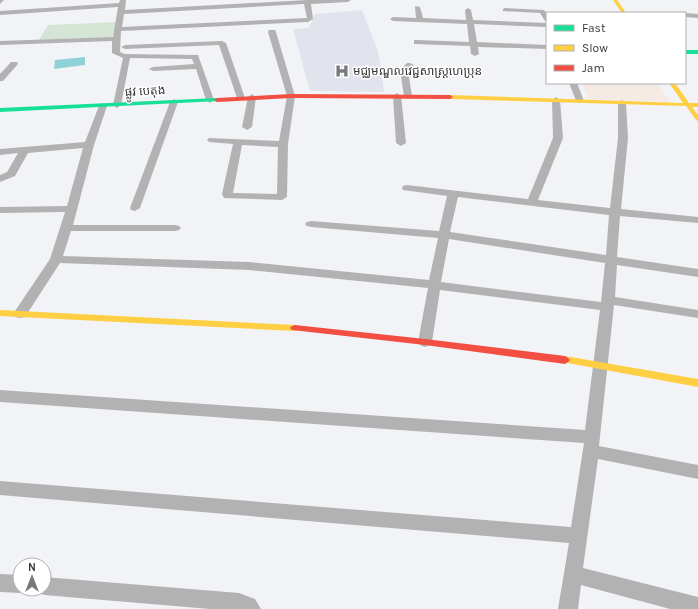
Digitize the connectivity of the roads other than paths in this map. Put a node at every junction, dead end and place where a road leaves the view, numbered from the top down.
1 (348, 0) edge
2 (615, 0) edge
3 (306, 2) junction
4 (1, 5) edge
5 (122, 6) edge
6 (417, 7) dead end
7 (468, 10) dead end
8 (505, 10) dead end
9 (623, 12) edge
10 (686, 15) edge
11 (698, 16) edge
12 (546, 18) edge
13 (393, 19) dead end
14 (420, 20) junction
15 (470, 22) junction
16 (546, 25) edge
17 (118, 29) junction
18 (272, 32) dead end
19 (417, 42) dead end
20 (0, 43) edge
21 (116, 44) junction
22 (473, 44) junction
23 (546, 46) edge
24 (686, 52) edge
25 (698, 52) edge
26 (475, 54) dead end
27 (128, 56) junction
28 (14, 64) dead end
29 (410, 65) dead end
30 (199, 66) junction
31 (153, 69) dead end
32 (0, 79) edge
33 (572, 84) edge
34 (673, 84) edge
35 (291, 96) junction
36 (397, 96) junction
37 (408, 96) junction
38 (252, 97) junction
39 (241, 98) junction
40 (210, 100) junction
41 (556, 100) junction
42 (580, 101) junction
43 (174, 102) junction
44 (622, 103) junction
45 (117, 105) junction
46 (687, 105) junction
47 (698, 105) edge
48 (103, 106) junction
49 (0, 110) edge
50 (698, 119) edge
51 (247, 127) dead end
52 (212, 140) dead end
53 (238, 141) junction
54 (401, 143) dead end
55 (283, 144) junction
56 (89, 145) junction
57 (25, 150) junction
58 (0, 152) edge
59 (0, 180) edge
60 (407, 188) dead end
61 (454, 193) junction
62 (532, 202) junction
63 (135, 208) dead end
64 (72, 209) junction
65 (0, 210) edge
66 (615, 212) junction
67 (698, 220) edge
68 (311, 224) dead end
69 (66, 228) junction
70 (175, 228) dead end
71 (445, 235) junction
72 (56, 259) junction
73 (611, 259) junction
74 (698, 273) edge
75 (435, 285) junction
76 (608, 303) junction
77 (0, 313) edge
78 (20, 314) junction
79 (698, 314) edge
80 (425, 342) junction
81 (600, 365) junction
82 (698, 383) edge
83 (0, 396) edge
84 (592, 444) junction
85 (698, 472) edge
86 (0, 488) edge
87 (578, 536) junction
88 (574, 574) junction
89 (0, 583) edge
90 (12, 584) edge
91 (52, 587) edge
92 (698, 607) edge
93 (251, 609) edge
94 (568, 609) edge

1 - 3 street
2 - 9 street
3 - 5 street
3 - 17 street
4 - 5 street
5 - 17 street
6 - 14 street
7 - 15 street
8 - 12 street
10 - 11 street
13 - 14 street
14 - 15 street
15 - 16 street
15 - 22 street
17 - 21 street
18 - 35 street
19 - 22 street
20 - 21 street
21 - 27 street
21 - 39 street
22 - 23 street
22 - 26 street
24 - 25 street
27 - 30 street
27 - 45 street
28 - 32 street
29 - 37 street
30 - 31 street
30 - 40 street
33 - 42 street
34 - 46 street
35 - 36 street, ផ្លូវ បេតុង
35 - 38 street, ផ្លូវ បេតុង
35 - 55 street
36 - 37 street, ផ្លូវ បេតុង
36 - 54 street
37 - 41 street, ផ្លូវ បេតុង
38 - 39 street, ផ្លូវ បេតុង
38 - 51 street
39 - 40 street, ផ្លូវ បេតុង
40 - 43 street, ផ្លូវ បេតុង
41 - 42 street, ផ្លូវ បេតុង
41 - 62 street
42 - 44 street, ផ្លូវ បេតុង
43 - 45 street, ផ្លូវ បេតុង
43 - 63 street
44 - 46 street, ផ្លូវ បេតុង
44 - 66 street
45 - 48 street, ផ្លូវ បេតុង
46 - 47 street, ផ្លូវ បេតុង
46 - 50 street
48 - 49 street, ផ្លូវ បេតុង
48 - 56 street
52 - 53 street
53 - 55 street
53 - 55 street
56 - 57 street
56 - 64 street
57 - 58 street
57 - 59 street
60 - 61 street
61 - 62 street
61 - 71 street
62 - 66 street
64 - 65 street
64 - 69 street
66 - 67 street
66 - 73 street
68 - 71 street
69 - 70 street
69 - 72 street
71 - 73 street
71 - 75 street
72 - 75 street
72 - 78 street
73 - 74 street
73 - 76 street
75 - 76 street
75 - 80 street
76 - 79 street
76 - 81 street
77 - 78 street
78 - 80 street
80 - 81 street
81 - 82 street
81 - 84 street
83 - 84 street
84 - 85 street
84 - 87 street
86 - 87 street
87 - 88 street
88 - 92 street
88 - 94 street
89 - 90 street
91 - 93 street

